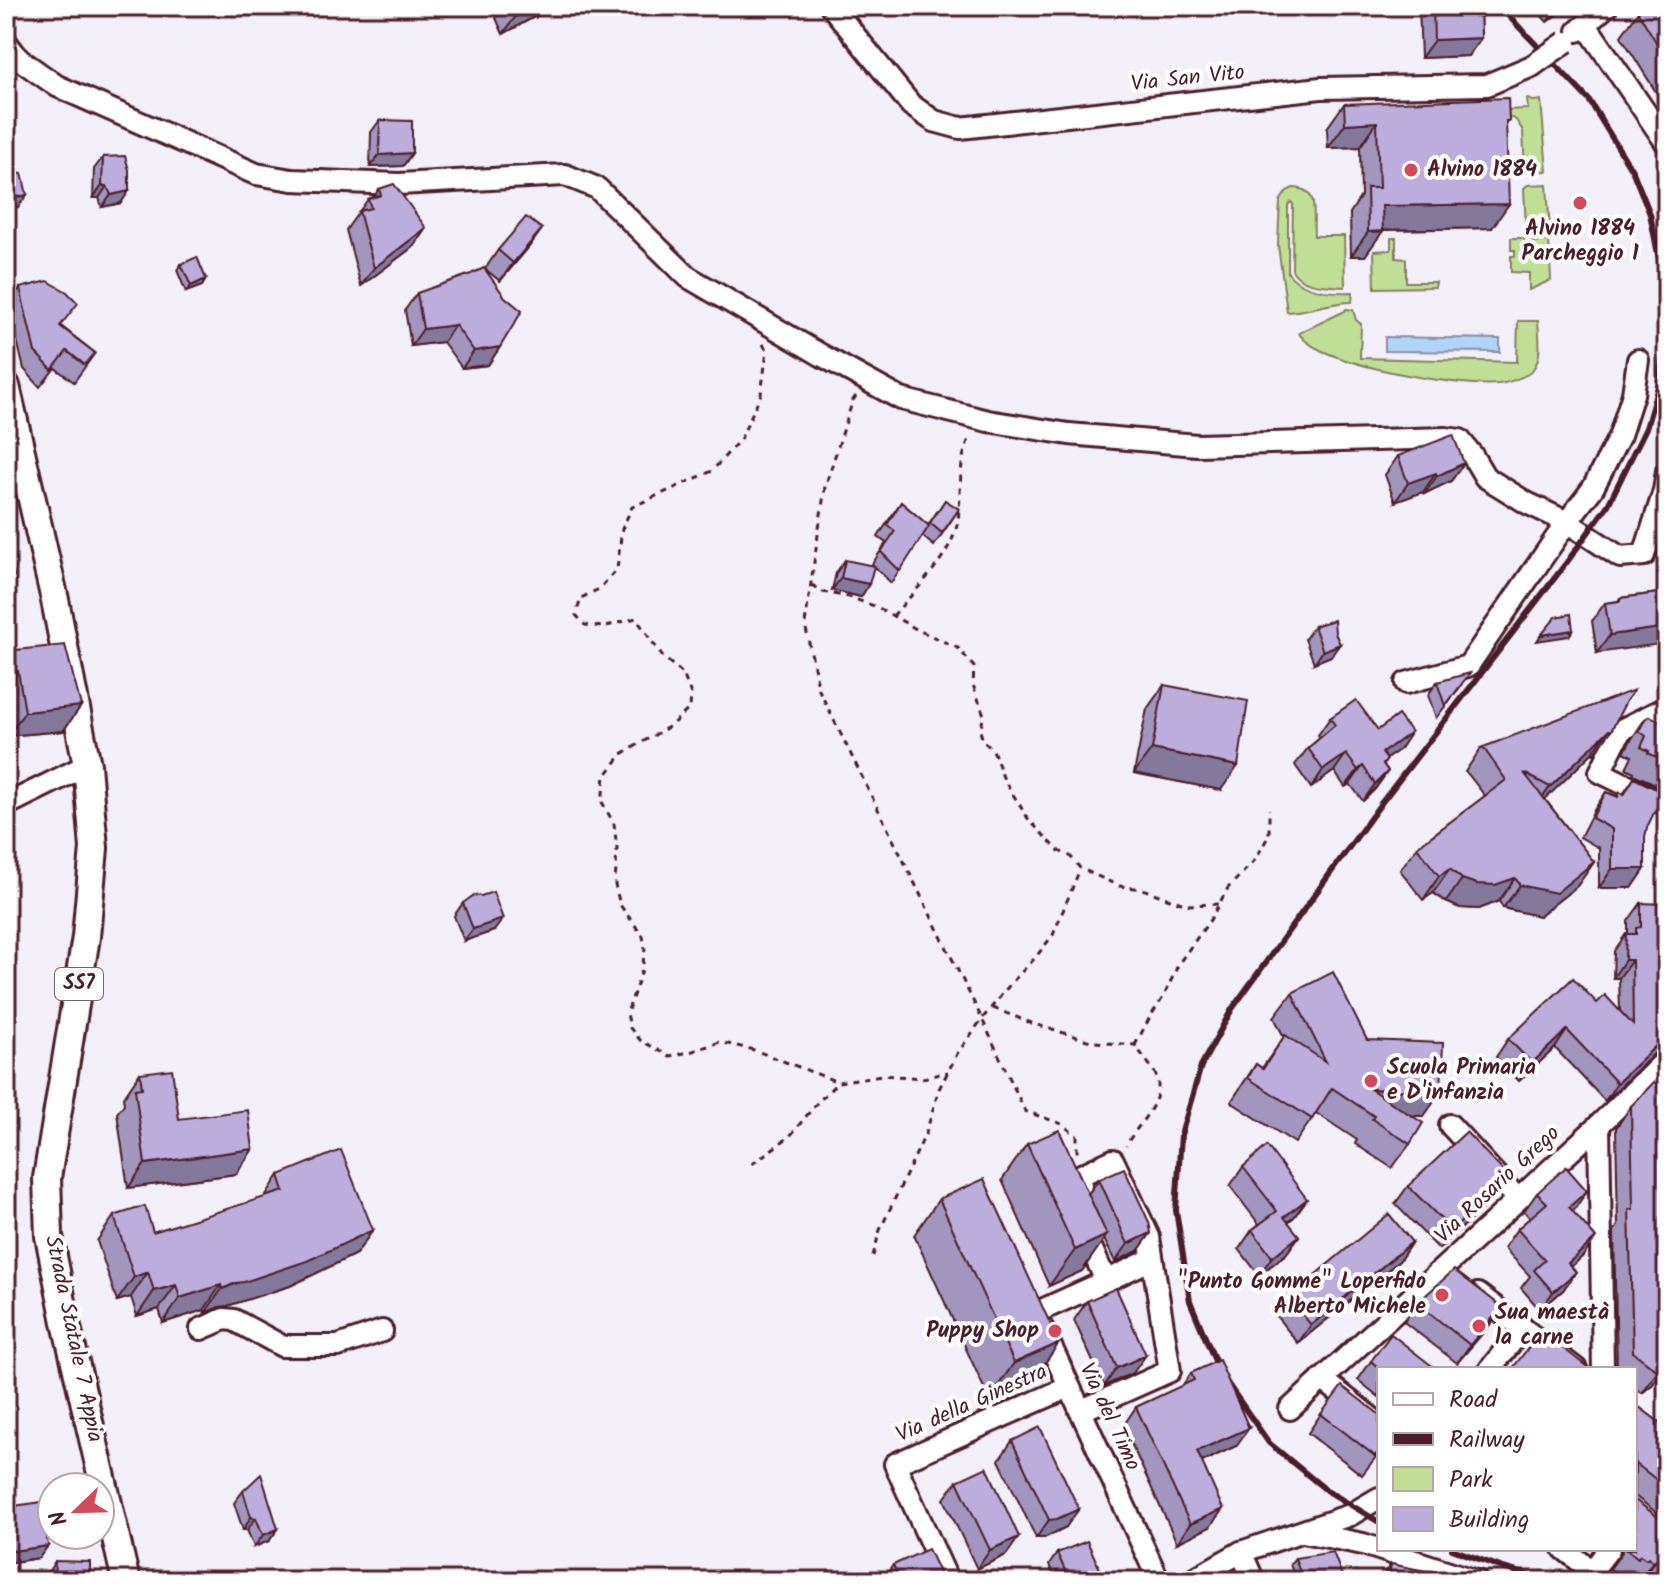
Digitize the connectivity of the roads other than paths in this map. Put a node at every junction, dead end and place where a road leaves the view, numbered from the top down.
1 (831, 6) edge
2 (1607, 6) edge
3 (1586, 25) junction
4 (6, 42) edge
5 (1667, 144) edge
6 (1638, 360) dead end
7 (6, 386) edge
8 (1667, 471) edge
9 (1567, 522) junction
10 (1406, 683) dead end
11 (1667, 707) edge
12 (87, 765) junction
13 (6, 805) edge
14 (1667, 805) edge
15 (1667, 1059) edge
16 (1450, 1125) dead end
17 (1599, 1125) junction
18 (1518, 1199) junction
19 (1152, 1259) junction
20 (1455, 1276) junction
21 (1106, 1281) junction
22 (1523, 1328) junction
23 (201, 1329) dead end
24 (382, 1331) dead end
25 (1492, 1367) edge
26 (1573, 1367) edge
27 (1603, 1367) edge
28 (1322, 1379) junction
29 (1069, 1387) junction
30 (1290, 1409) dead end
31 (1080, 1411) junction
32 (1377, 1422) edge
33 (1377, 1499) edge
34 (1303, 1532) junction
35 (1377, 1549) edge
36 (1385, 1551) edge
37 (1567, 1551) edge
38 (1607, 1551) edge
39 (1241, 1552) junction
40 (126, 1581) edge
41 (948, 1581) edge
42 (1159, 1581) edge
43 (1190, 1581) edge
44 (1254, 1581) edge
45 (1477, 1581) edge

1 - 3 street, Via San Vito, bridge
2 - 3 street, Via San Vito
3 - 5 street
4 - 9 street
6 - 9 street
7 - 12 main road, Strada Statale 7 Appia / SS7
8 - 9 street
9 - 10 street
11 - 14 street
12 - 13 street
12 - 40 main road, Strada Statale 7 Appia / SS7
15 - 17 street, Via Rosario Grego
16 - 18 street
17 - 18 street, Via Rosario Grego
17 - 27 street
18 - 20 street, Via Rosario Grego
19 - 21 street
19 - 21 street
19 - 31 street
20 - 22 street
20 - 28 street, Via Rosario Grego
21 - 29 street, Via del Timo
22 - 25 street
22 - 26 street
23 - 24 street
28 - 30 street, Via Rosario Grego
28 - 32 street
29 - 31 street, Via del Timo
29 - 41 street, Via della Ginestra
31 - 42 street, Via del Timo
33 - 34 street
34 - 35 street
34 - 39 street
36 - 45 street
37 - 38 street
39 - 43 street
39 - 44 street

